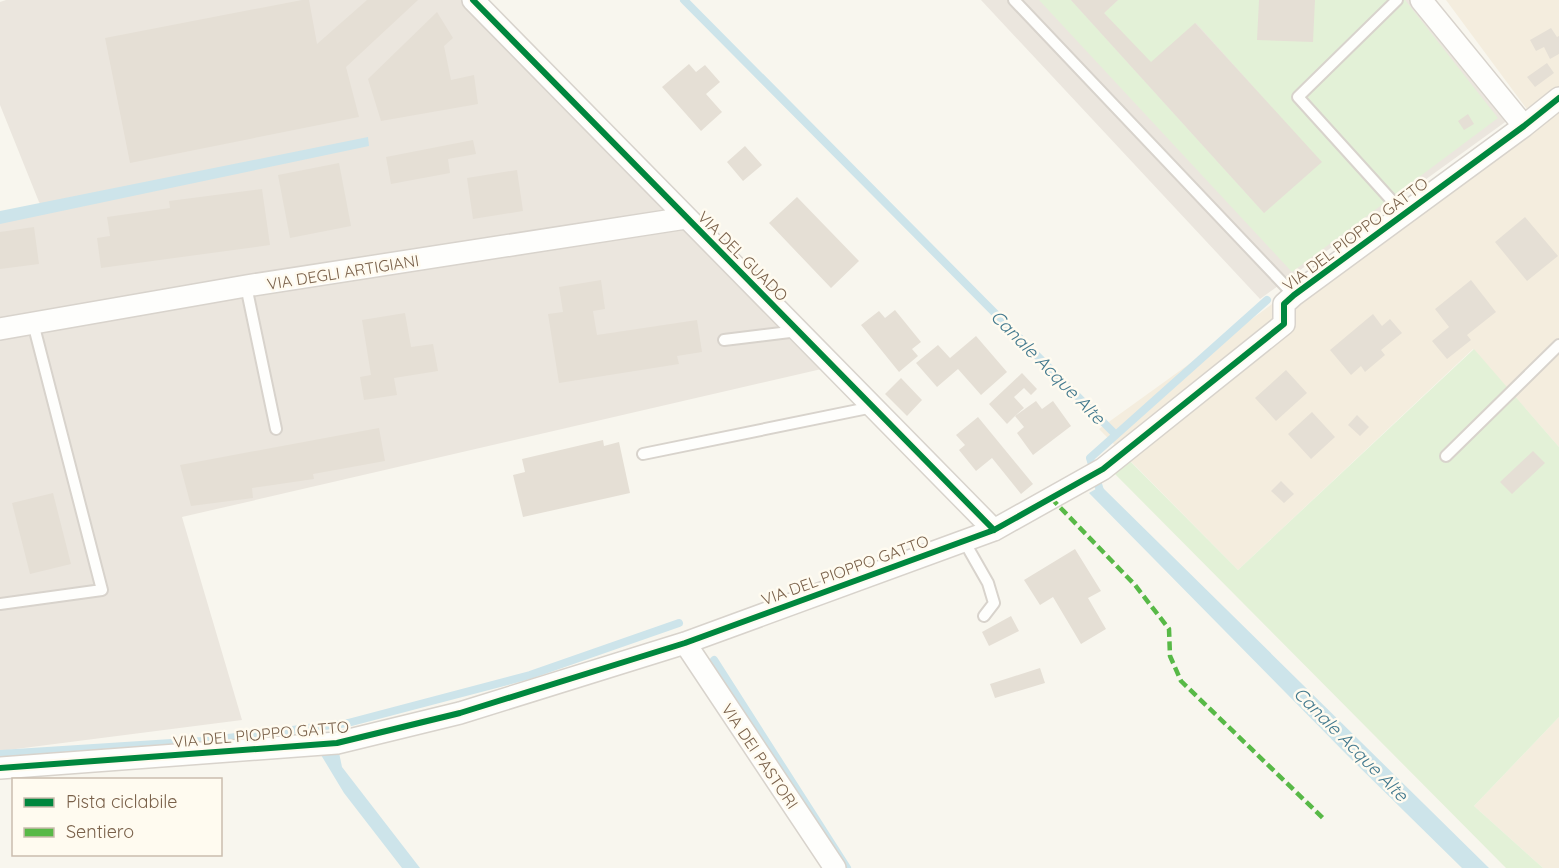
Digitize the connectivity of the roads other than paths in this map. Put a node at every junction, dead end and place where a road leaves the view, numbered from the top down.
1 (473, 0) edge
2 (1014, 0) edge
3 (1397, 0) edge
4 (1421, 0) edge
5 (1559, 98) edge
6 (1524, 126) junction
7 (1404, 214) junction
8 (686, 218) junction
9 (246, 286) junction
10 (1294, 295) junction
11 (33, 323) junction
12 (0, 329) edge
13 (798, 331) junction
14 (724, 340) dead end
15 (1559, 345) edge
16 (873, 407) junction
17 (276, 429) dead end
18 (643, 454) dead end
19 (1446, 456) dead end
20 (994, 530) junction
21 (964, 541) junction
22 (0, 604) edge
23 (984, 616) dead end
24 (685, 643) junction
25 (0, 768) edge
26 (835, 868) edge

1 - 8 street, VIA DEL GUADO
2 - 10 lane
3 - 7 lane
4 - 6 street
5 - 6 street, VIA DEL PIOPPO GATTO
6 - 7 street, VIA DEL PIOPPO GATTO
7 - 10 street, VIA DEL PIOPPO GATTO
8 - 9 street, VIA DEGLI ARTIGIANI
8 - 13 street, VIA DEL GUADO
9 - 11 street, VIA DEGLI ARTIGIANI
9 - 17 lane
10 - 20 street, VIA DEL PIOPPO GATTO
11 - 12 street, VIA DEGLI ARTIGIANI
11 - 22 lane
13 - 14 lane
13 - 16 street, VIA DEL GUADO
15 - 19 lane
16 - 18 lane
16 - 20 street, VIA DEL GUADO
20 - 21 street, VIA DEL PIOPPO GATTO
21 - 23 lane
21 - 24 street, VIA DEL PIOPPO GATTO
24 - 25 street, VIA DEL PIOPPO GATTO
24 - 26 street, VIA DEI PASTORI

